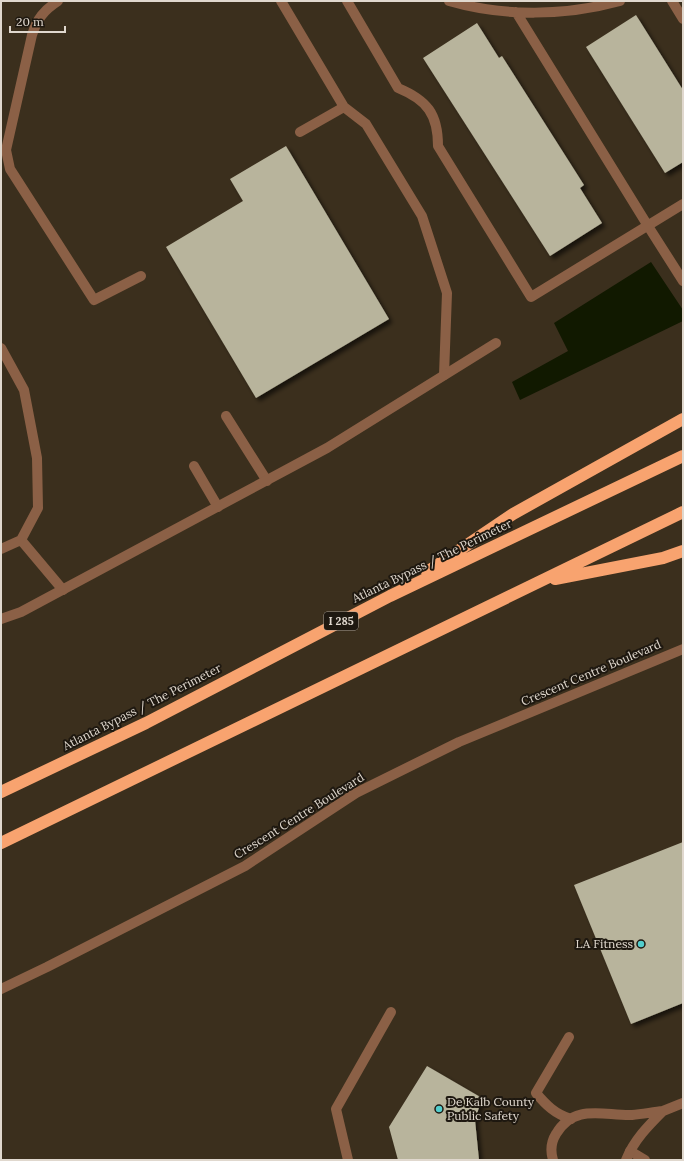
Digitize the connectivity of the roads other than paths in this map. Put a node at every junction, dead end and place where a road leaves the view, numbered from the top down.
1 (58, 1) edge
2 (281, 1) edge
3 (347, 1) edge
4 (449, 1) edge
5 (620, 1) edge
6 (672, 1) edge
7 (516, 12) junction
8 (683, 19) edge
9 (344, 107) junction
10 (300, 132) dead end
11 (683, 204) edge
12 (648, 226) junction
13 (141, 276) dead end
14 (683, 281) edge
15 (496, 343) dead end
16 (1, 348) edge
17 (444, 375) junction
18 (226, 416) dead end
19 (683, 419) edge
20 (683, 456) edge
21 (194, 466) dead end
22 (267, 481) junction
23 (218, 507) junction
24 (683, 512) edge
25 (21, 540) junction
26 (1, 549) edge
27 (683, 551) edge
28 (538, 583) junction
29 (63, 590) junction
30 (390, 596) junction
31 (1, 619) edge
32 (683, 649) edge
33 (1, 792) edge
34 (1, 843) edge
35 (1, 988) edge
36 (391, 1012) dead end
37 (569, 1037) dead end
38 (683, 1103) edge
39 (663, 1111) junction
40 (571, 1119) junction
41 (628, 1156) edge
42 (348, 1160) edge
43 (553, 1160) edge
44 (645, 1160) edge

1 - 13 street
2 - 9 street
3 - 12 street
4 - 7 street
5 - 7 street
6 - 8 street
7 - 12 street
9 - 10 street
9 - 17 street
11 - 12 street
12 - 14 street
15 - 17 street
16 - 25 street
17 - 22 street
18 - 22 street
19 - 30 highway
20 - 30 highway, Atlanta Bypass / The Perimeter / I 285
21 - 23 street
22 - 23 street
23 - 29 street
24 - 28 highway
25 - 26 street
25 - 29 street
27 - 28 highway
28 - 34 highway
29 - 31 street
30 - 33 highway, Atlanta Bypass / The Perimeter / I 285
32 - 35 street, Crescent Centre Boulevard
36 - 42 street
37 - 40 street
38 - 39 street
39 - 40 street
39 - 41 street
40 - 43 street
41 - 44 street

